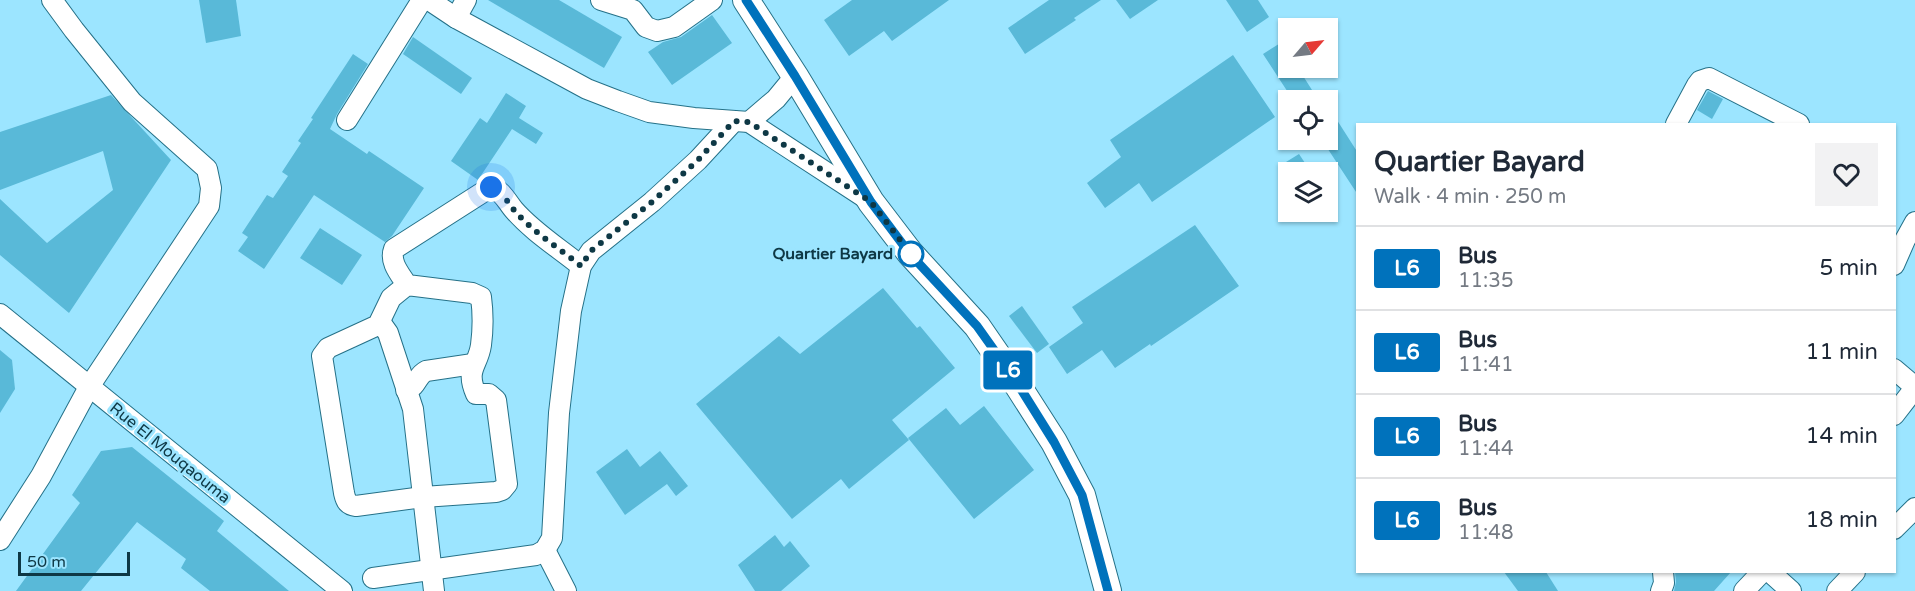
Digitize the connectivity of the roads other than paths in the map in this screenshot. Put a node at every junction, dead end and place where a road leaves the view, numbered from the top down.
1 (52, 0) edge
2 (422, 0) edge
3 (429, 0) edge
4 (466, 0) edge
5 (601, 0) edge
6 (712, 0) edge
7 (746, 0) edge
8 (630, 5) edge
9 (456, 18) junction
10 (795, 76) junction
11 (346, 120) dead end
12 (741, 121) junction
13 (1677, 123) edge
14 (1797, 123) edge
15 (871, 202) junction
16 (1915, 222) edge
17 (1910, 243) edge
18 (1896, 262) edge
19 (581, 266) junction
20 (407, 285) junction
21 (0, 314) edge
22 (378, 325) junction
23 (474, 364) junction
24 (1896, 372) edge
25 (89, 387) junction
26 (406, 390) junction
27 (1913, 395) edge
28 (1896, 413) edge
29 (423, 497) junction
30 (1915, 508) edge
31 (1896, 527) edge
32 (0, 540) edge
33 (545, 550) junction
34 (431, 570) junction
35 (1663, 573) edge
36 (1761, 573) edge
37 (1771, 573) edge
38 (1854, 573) edge
39 (373, 578) dead end
40 (342, 591) edge
41 (434, 591) edge
42 (566, 591) edge
43 (1108, 591) edge
44 (1661, 591) edge
45 (1744, 591) edge
46 (1791, 591) edge
47 (1837, 591) edge

1 - 25 street
2 - 11 street
3 - 9 street
4 - 9 street
5 - 8 street
6 - 8 street
7 - 10 main road
9 - 12 street
10 - 12 street
10 - 15 main road
12 - 15 street
12 - 19 street
13 - 14 street
15 - 43 main road
16 - 17 street
17 - 18 street
19 - 20 street
19 - 33 street
20 - 22 street
20 - 23 street
21 - 25 street, Rue El Mouqaouma
22 - 26 street
22 - 29 street
23 - 26 street
23 - 29 street
24 - 27 street
25 - 32 street
25 - 40 street, Rue El Mouqaouma
26 - 29 street
27 - 28 street
29 - 34 street
30 - 31 street
33 - 34 street
33 - 42 street
34 - 39 street
34 - 41 street
35 - 44 street
36 - 45 street
37 - 46 street
38 - 47 street

